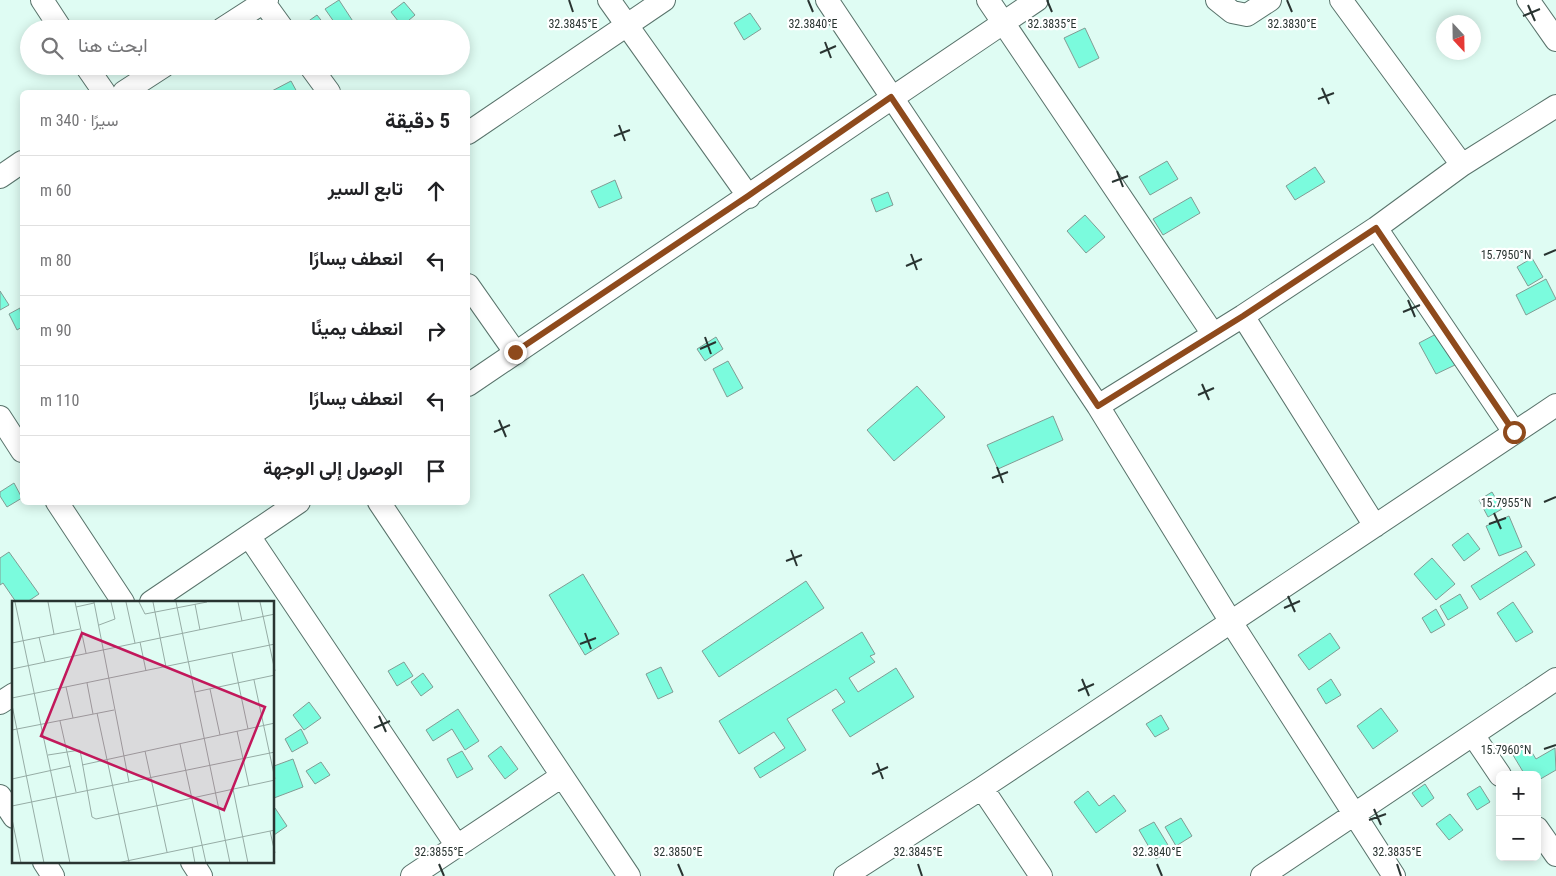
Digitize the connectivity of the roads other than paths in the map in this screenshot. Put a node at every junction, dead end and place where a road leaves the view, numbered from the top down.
1 (42, 0) edge
2 (610, 0) edge
3 (664, 0) edge
4 (827, 0) edge
5 (988, 0) edge
6 (1037, 0) edge
7 (1217, 0) edge
8 (1270, 0) edge
9 (1341, 0) edge
10 (1528, 0) edge
11 (264, 1) edge
12 (55, 20) edge
13 (236, 20) edge
14 (277, 20) edge
15 (1003, 22) junction
16 (626, 25) junction
17 (1556, 40) edge
18 (92, 75) edge
19 (150, 75) edge
20 (317, 75) edge
21 (103, 90) edge
22 (127, 90) edge
23 (328, 90) edge
24 (891, 97) junction
25 (1556, 106) edge
26 (470, 132) edge
27 (20, 163) edge
28 (1462, 165) junction
29 (0, 177) edge
30 (748, 196) junction
31 (1376, 228) junction
32 (470, 288) edge
33 (1243, 316) junction
34 (1213, 334) junction
35 (515, 352) junction
36 (470, 384) edge
37 (1556, 404) edge
38 (1098, 406) junction
39 (1514, 432) junction
40 (59, 505) edge
41 (295, 505) edge
42 (381, 505) edge
43 (1375, 526) junction
44 (249, 536) junction
45 (122, 601) edge
46 (152, 601) edge
47 (1231, 622) junction
48 (1556, 679) edge
49 (12, 695) edge
50 (0, 703) edge
51 (1473, 735) junction
52 (1497, 771) edge
53 (562, 776) junction
54 (982, 788) junction
55 (0, 796) edge
56 (12, 814) edge
57 (1354, 814) junction
58 (1541, 834) edge
59 (457, 846) junction
60 (1556, 855) edge
61 (45, 864) edge
62 (193, 864) edge
63 (53, 876) edge
64 (202, 876) edge
65 (412, 876) edge
66 (629, 876) edge
67 (845, 876) edge
68 (1041, 876) edge
69 (1262, 876) edge
70 (1394, 876) edge

1 - 12 street
2 - 16 street
3 - 16 street
4 - 24 street
5 - 15 street
6 - 15 street
7 - 8 street
9 - 28 street
10 - 17 street
11 - 13 street
11 - 14 street
15 - 24 street
15 - 34 street
16 - 26 street
16 - 30 street
18 - 21 street
19 - 22 street
20 - 23 street
24 - 30 street
24 - 38 street
25 - 28 street
27 - 29 street
28 - 31 street
30 - 35 street
31 - 33 street
31 - 39 street
32 - 35 street
33 - 34 street
33 - 43 street
34 - 38 street
35 - 36 street
37 - 39 street
38 - 47 street
39 - 43 street
40 - 45 street
41 - 44 street
42 - 53 street
43 - 47 street
44 - 46 street
44 - 59 street
47 - 54 street
47 - 57 street
48 - 51 street
49 - 50 street
51 - 52 street
51 - 57 street
53 - 59 street
53 - 66 street
54 - 67 street
54 - 68 street
55 - 56 street
57 - 69 street
57 - 70 street
58 - 60 street
59 - 65 street
61 - 63 street
62 - 64 street

